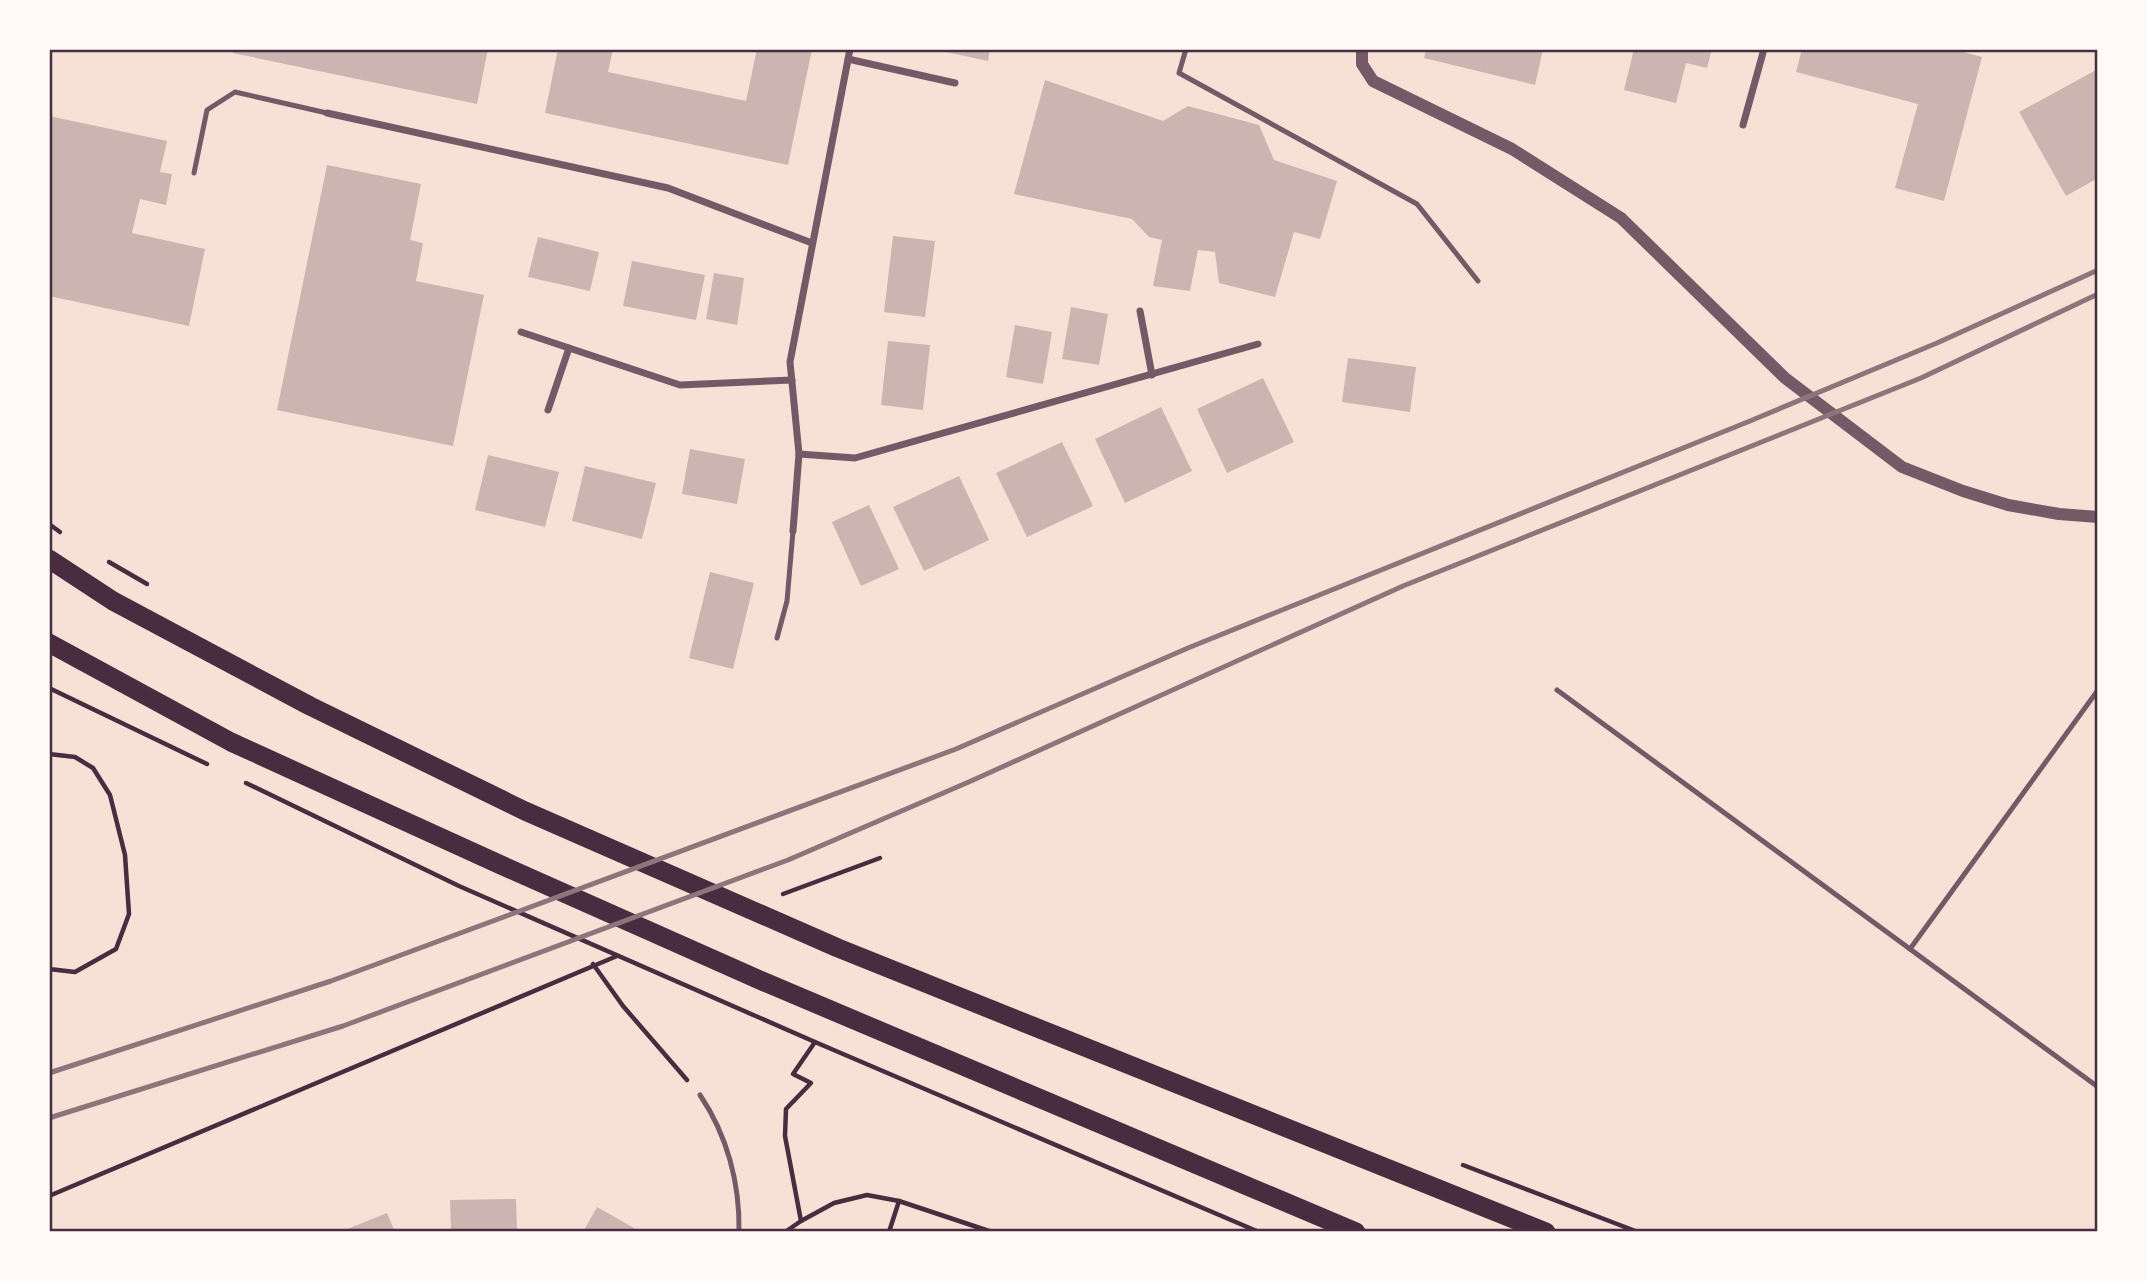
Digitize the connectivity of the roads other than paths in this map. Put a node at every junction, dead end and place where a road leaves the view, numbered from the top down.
1 (850, 49) edge
2 (1186, 49) edge
3 (1362, 49) edge
4 (1765, 49) edge
5 (848, 59) junction
6 (955, 83) dead end
7 (327, 113) joint
8 (1743, 125) dead end
9 (194, 173) dead end
10 (812, 243) junction
11 (1478, 281) dead end
12 (1140, 312) dead end
13 (521, 332) dead end
14 (1258, 344) dead end
15 (569, 348) junction
16 (1152, 375) junction
17 (792, 380) junction
18 (548, 410) dead end
19 (799, 454) junction
20 (2098, 517) edge
21 (793, 531) joint
22 (49, 559) edge
23 (777, 638) dead end
24 (49, 643) edge
25 (1557, 690) dead end
26 (2098, 690) edge
27 (1910, 949) junction
28 (2098, 1087) edge
29 (700, 1095) road end
30 (739, 1232) edge
31 (1356, 1232) edge
32 (1546, 1232) edge

1 - 5 street
2 - 11 lane
3 - 20 street
4 - 8 street
5 - 6 street
5 - 10 street
7 - 9 lane
7 - 10 street
10 - 17 street
12 - 16 street
13 - 15 street
14 - 16 street
15 - 17 street
15 - 18 street
16 - 19 street
17 - 19 street
19 - 21 street
21 - 23 lane
22 - 32 highway
24 - 31 highway
25 - 27 lane
26 - 27 lane
27 - 28 lane
29 - 30 lane

